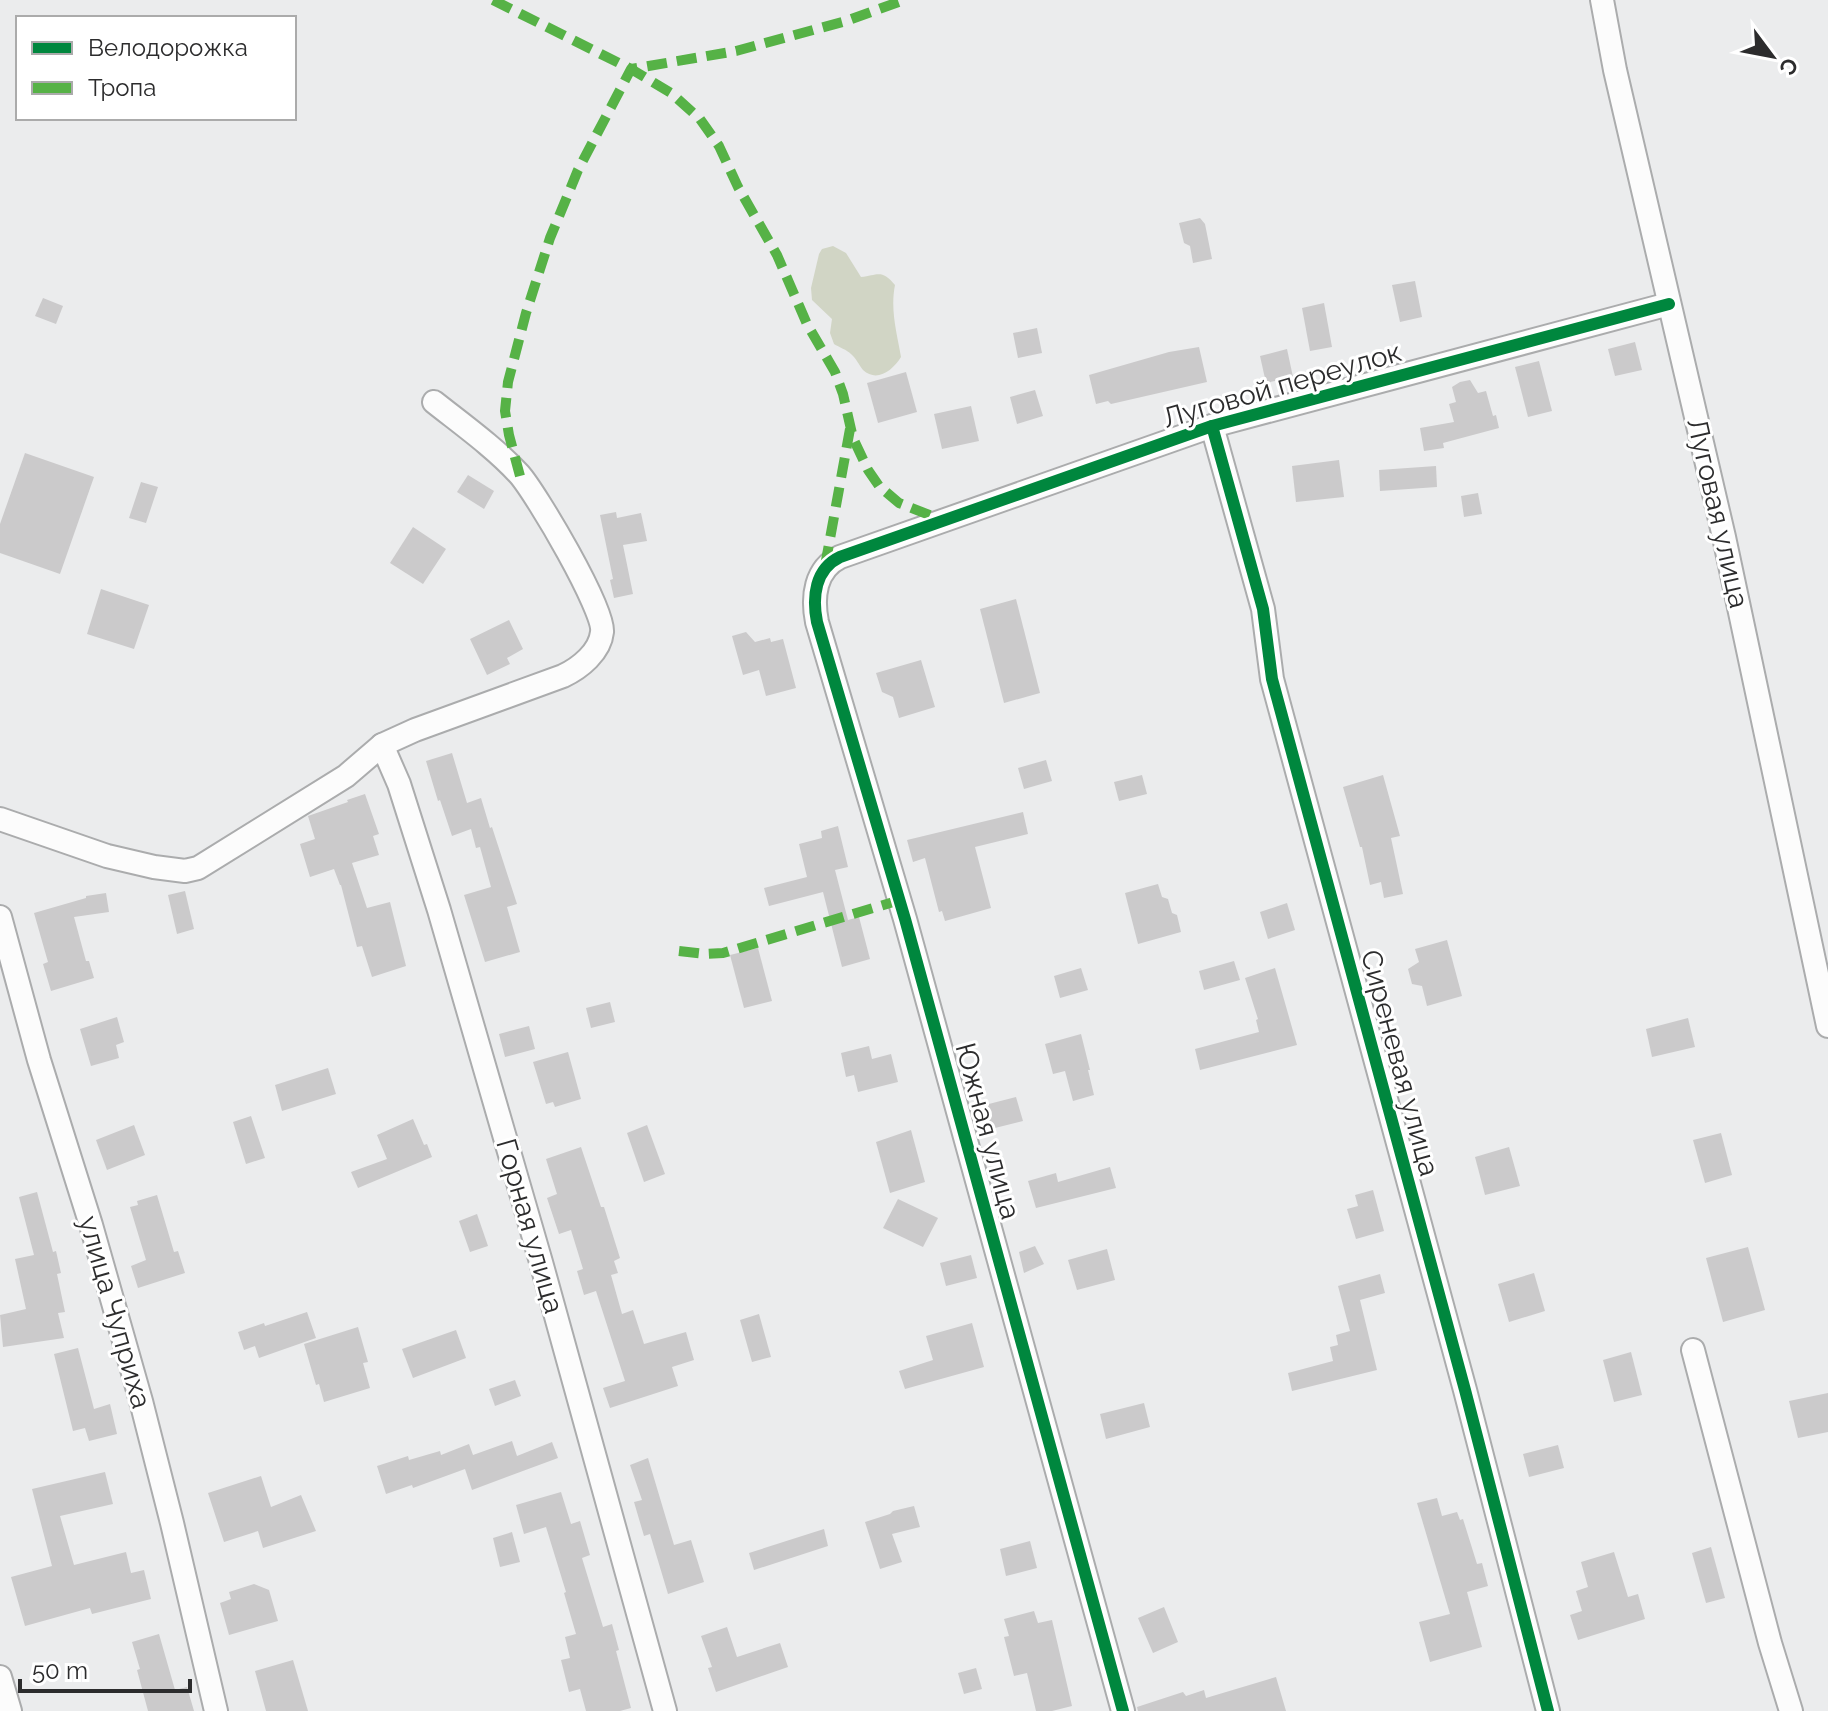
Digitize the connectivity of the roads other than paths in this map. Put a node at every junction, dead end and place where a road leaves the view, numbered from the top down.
1 (1602, 0) edge
2 (1669, 304) junction
3 (434, 402) dead end
4 (1212, 426) junction
5 (825, 566) joint
6 (382, 745) junction
7 (0, 819) edge
8 (0, 917) edge
9 (1828, 1026) edge
10 (1693, 1350) dead end
11 (0, 1677) edge
12 (10, 1711) edge
13 (216, 1711) edge
14 (665, 1711) edge
15 (1123, 1711) edge
16 (1548, 1711) edge
17 (1791, 1711) edge

1 - 2 street, Луговая улица
2 - 4 street, Луговой переулок
2 - 9 street, Луговая улица
3 - 6 street
4 - 5 street, Луговой переулок
4 - 16 street, Сиреневая улица
5 - 15 street, Южная улица
6 - 7 street
6 - 14 street, Горная улица
8 - 13 street, улица Чуприха
10 - 17 street
11 - 12 street

